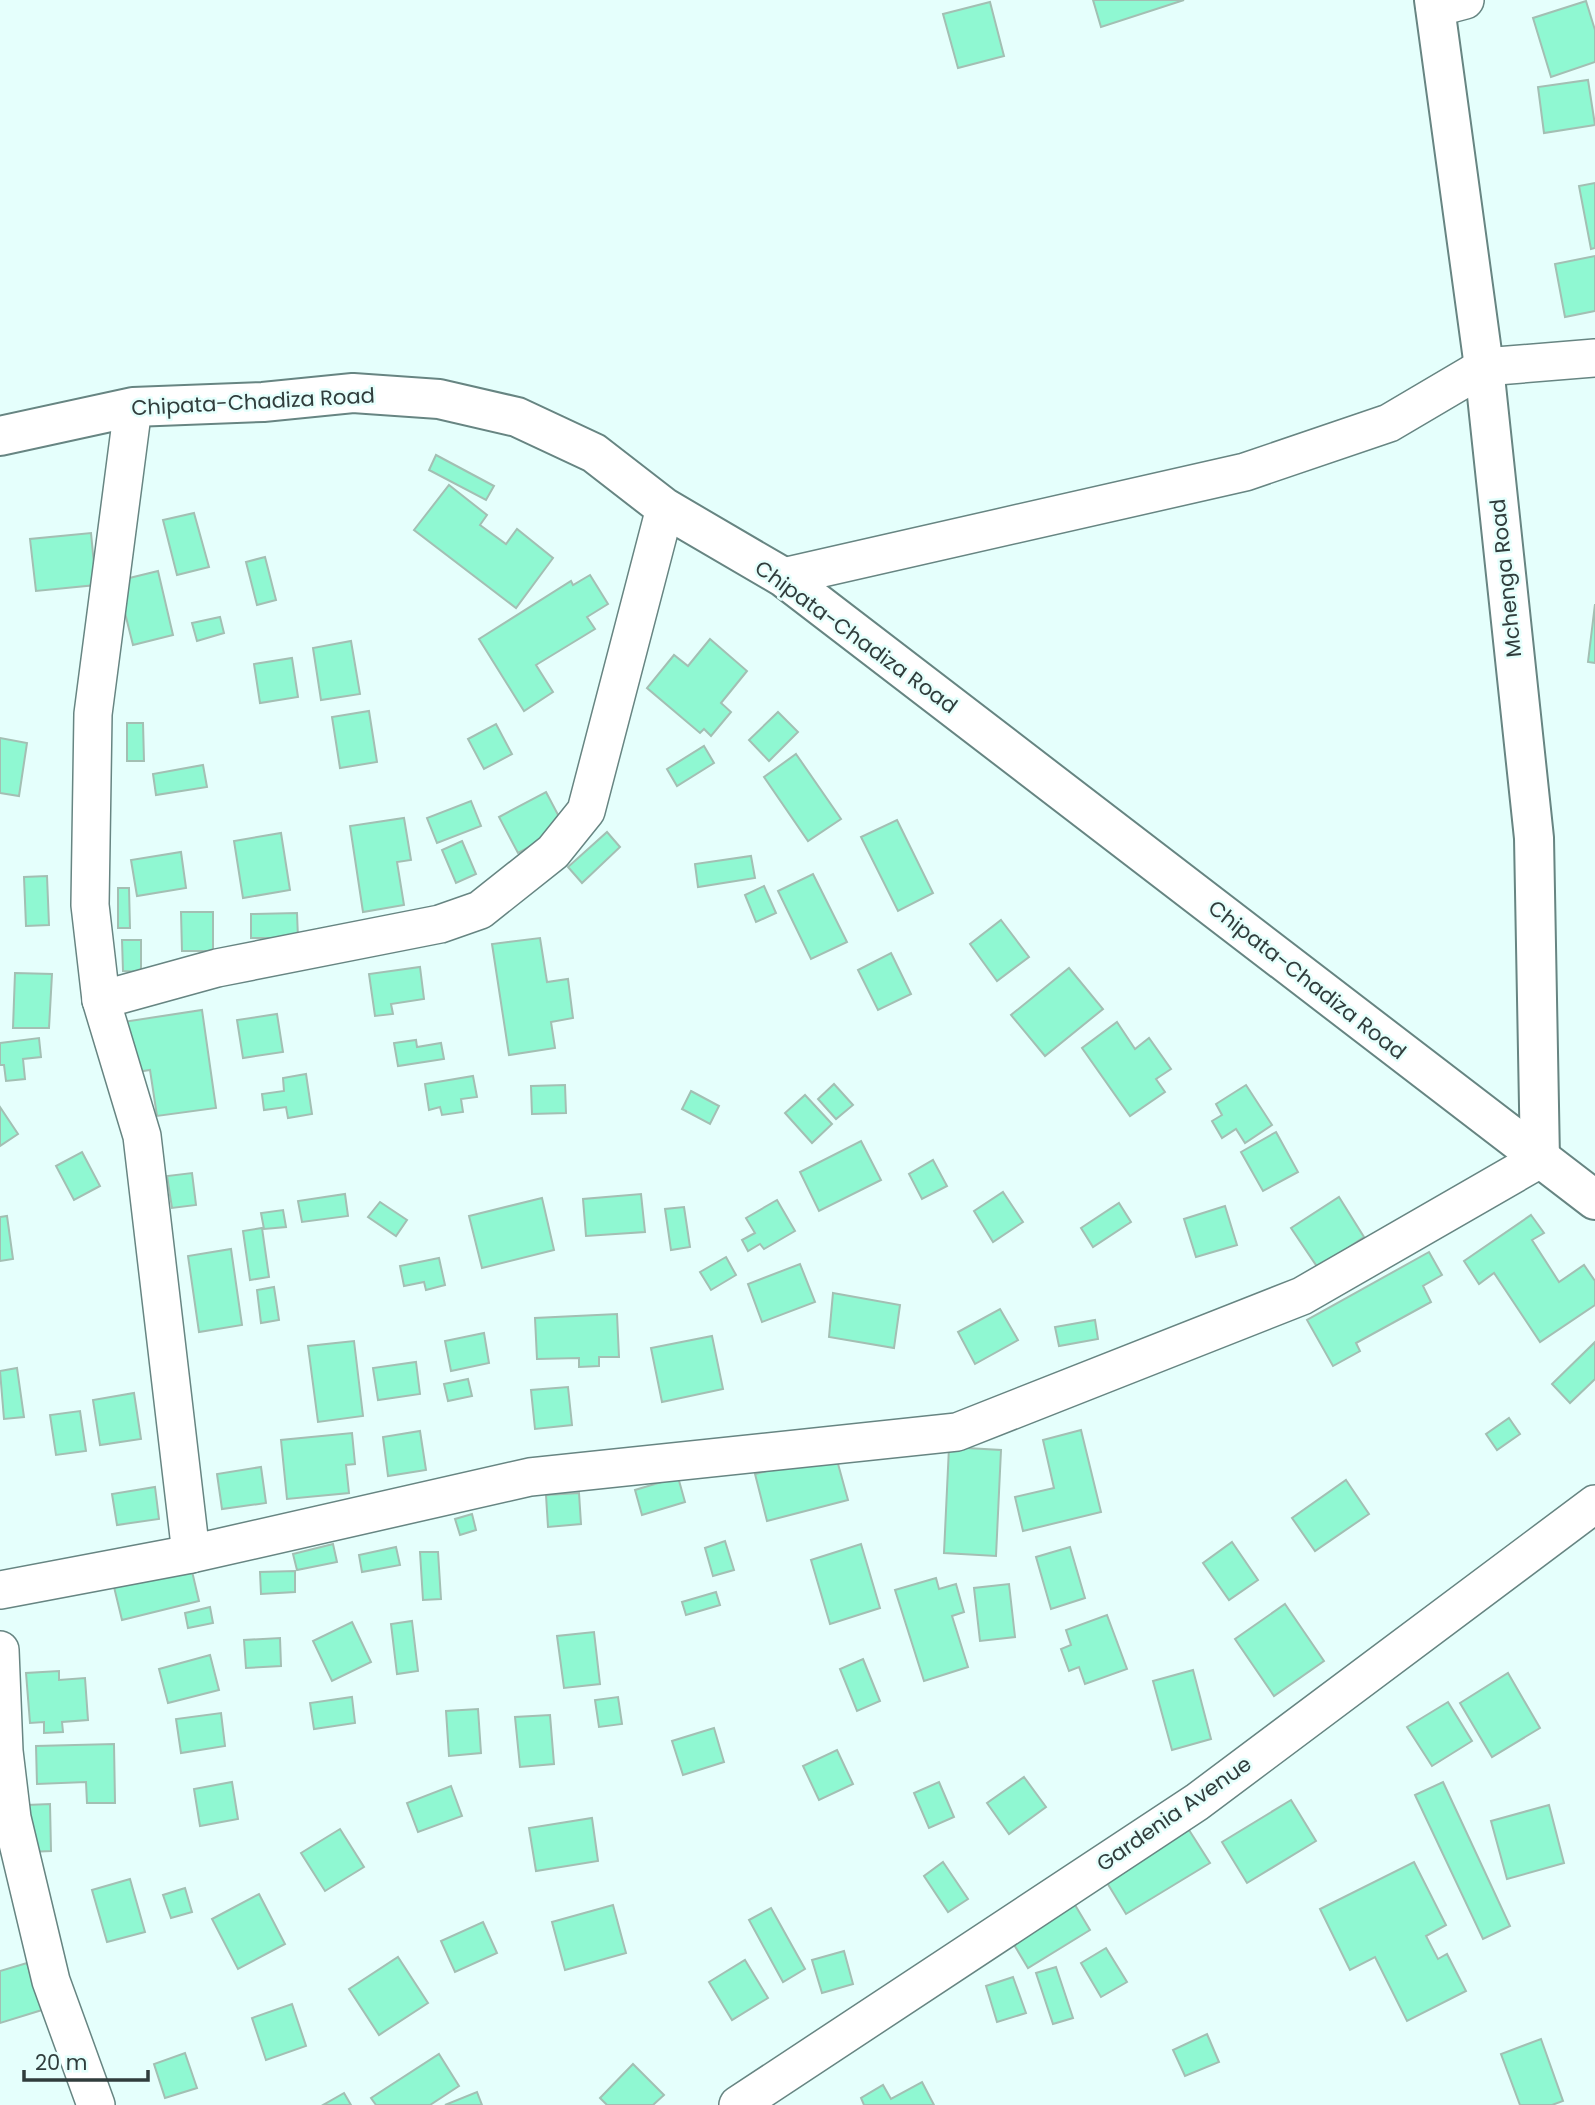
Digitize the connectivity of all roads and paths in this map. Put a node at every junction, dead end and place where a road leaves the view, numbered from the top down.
1 (1445, 3) edge
2 (1595, 358) edge
3 (1484, 368) junction
4 (133, 407) junction
5 (0, 436) edge
6 (665, 508) junction
7 (783, 577) junction
8 (101, 1000) junction
9 (1541, 1159) junction
10 (1595, 1199) edge
11 (1595, 1504) edge
12 (191, 1554) junction
13 (0, 1590) edge
14 (0, 1650) edge
15 (96, 2105) edge
16 (738, 2105) edge

1 - 3 main road, Mchenga Road
2 - 3 street
3 - 7 street
3 - 9 main road, Mchenga Road
4 - 5 main road, Chipata-Chadiza Road
4 - 6 main road, Chipata-Chadiza Road
4 - 8 street
6 - 7 main road, Chipata-Chadiza Road
6 - 8 street
7 - 9 main road, Chipata-Chadiza Road
8 - 12 street
9 - 10 main road, Chipata-Chadiza Road
9 - 12 street
11 - 16 street, Gardenia Avenue
12 - 13 street
14 - 15 street

